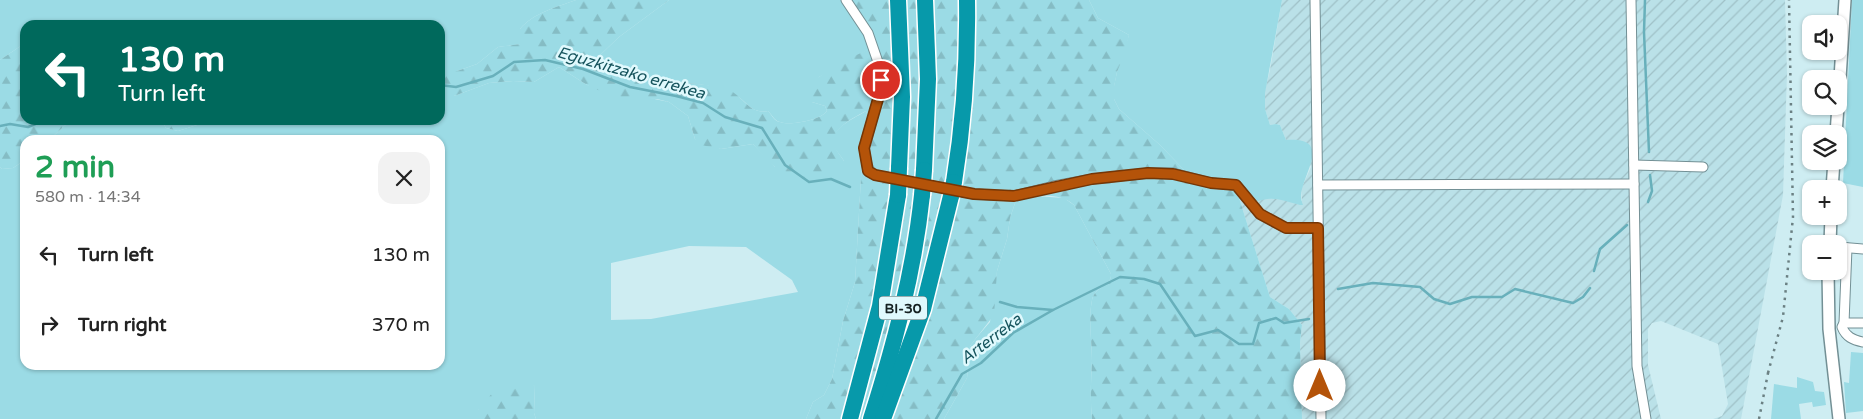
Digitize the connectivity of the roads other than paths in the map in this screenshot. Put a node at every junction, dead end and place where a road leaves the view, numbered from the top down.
1 (846, 0) edge
2 (898, 0) edge
3 (925, 0) edge
4 (967, 0) edge
5 (1315, 0) edge
6 (1631, 0) edge
7 (1845, 0) edge
8 (1841, 70) edge
9 (1634, 165) junction
10 (1702, 167) dead end
11 (1634, 184) junction
12 (1318, 185) junction
13 (1318, 228) junction
14 (1847, 248) edge
15 (1863, 249) edge
16 (1828, 280) edge
17 (1843, 280) edge
18 (1844, 323) junction
19 (1863, 323) edge
20 (1863, 342) edge
21 (850, 419) edge
22 (871, 419) edge
23 (883, 419) edge
24 (1321, 419) edge
25 (1646, 419) edge
26 (1839, 419) edge

1 - 13 street
2 - 21 highway, BI-30, bridge
3 - 22 highway, BI-30, bridge
4 - 23 highway
5 - 12 street
6 - 9 street
7 - 8 street
9 - 10 street
9 - 11 street
11 - 12 street
11 - 25 street
12 - 13 street
13 - 24 street
14 - 15 street
16 - 26 street
17 - 18 street
18 - 19 street
18 - 20 street

